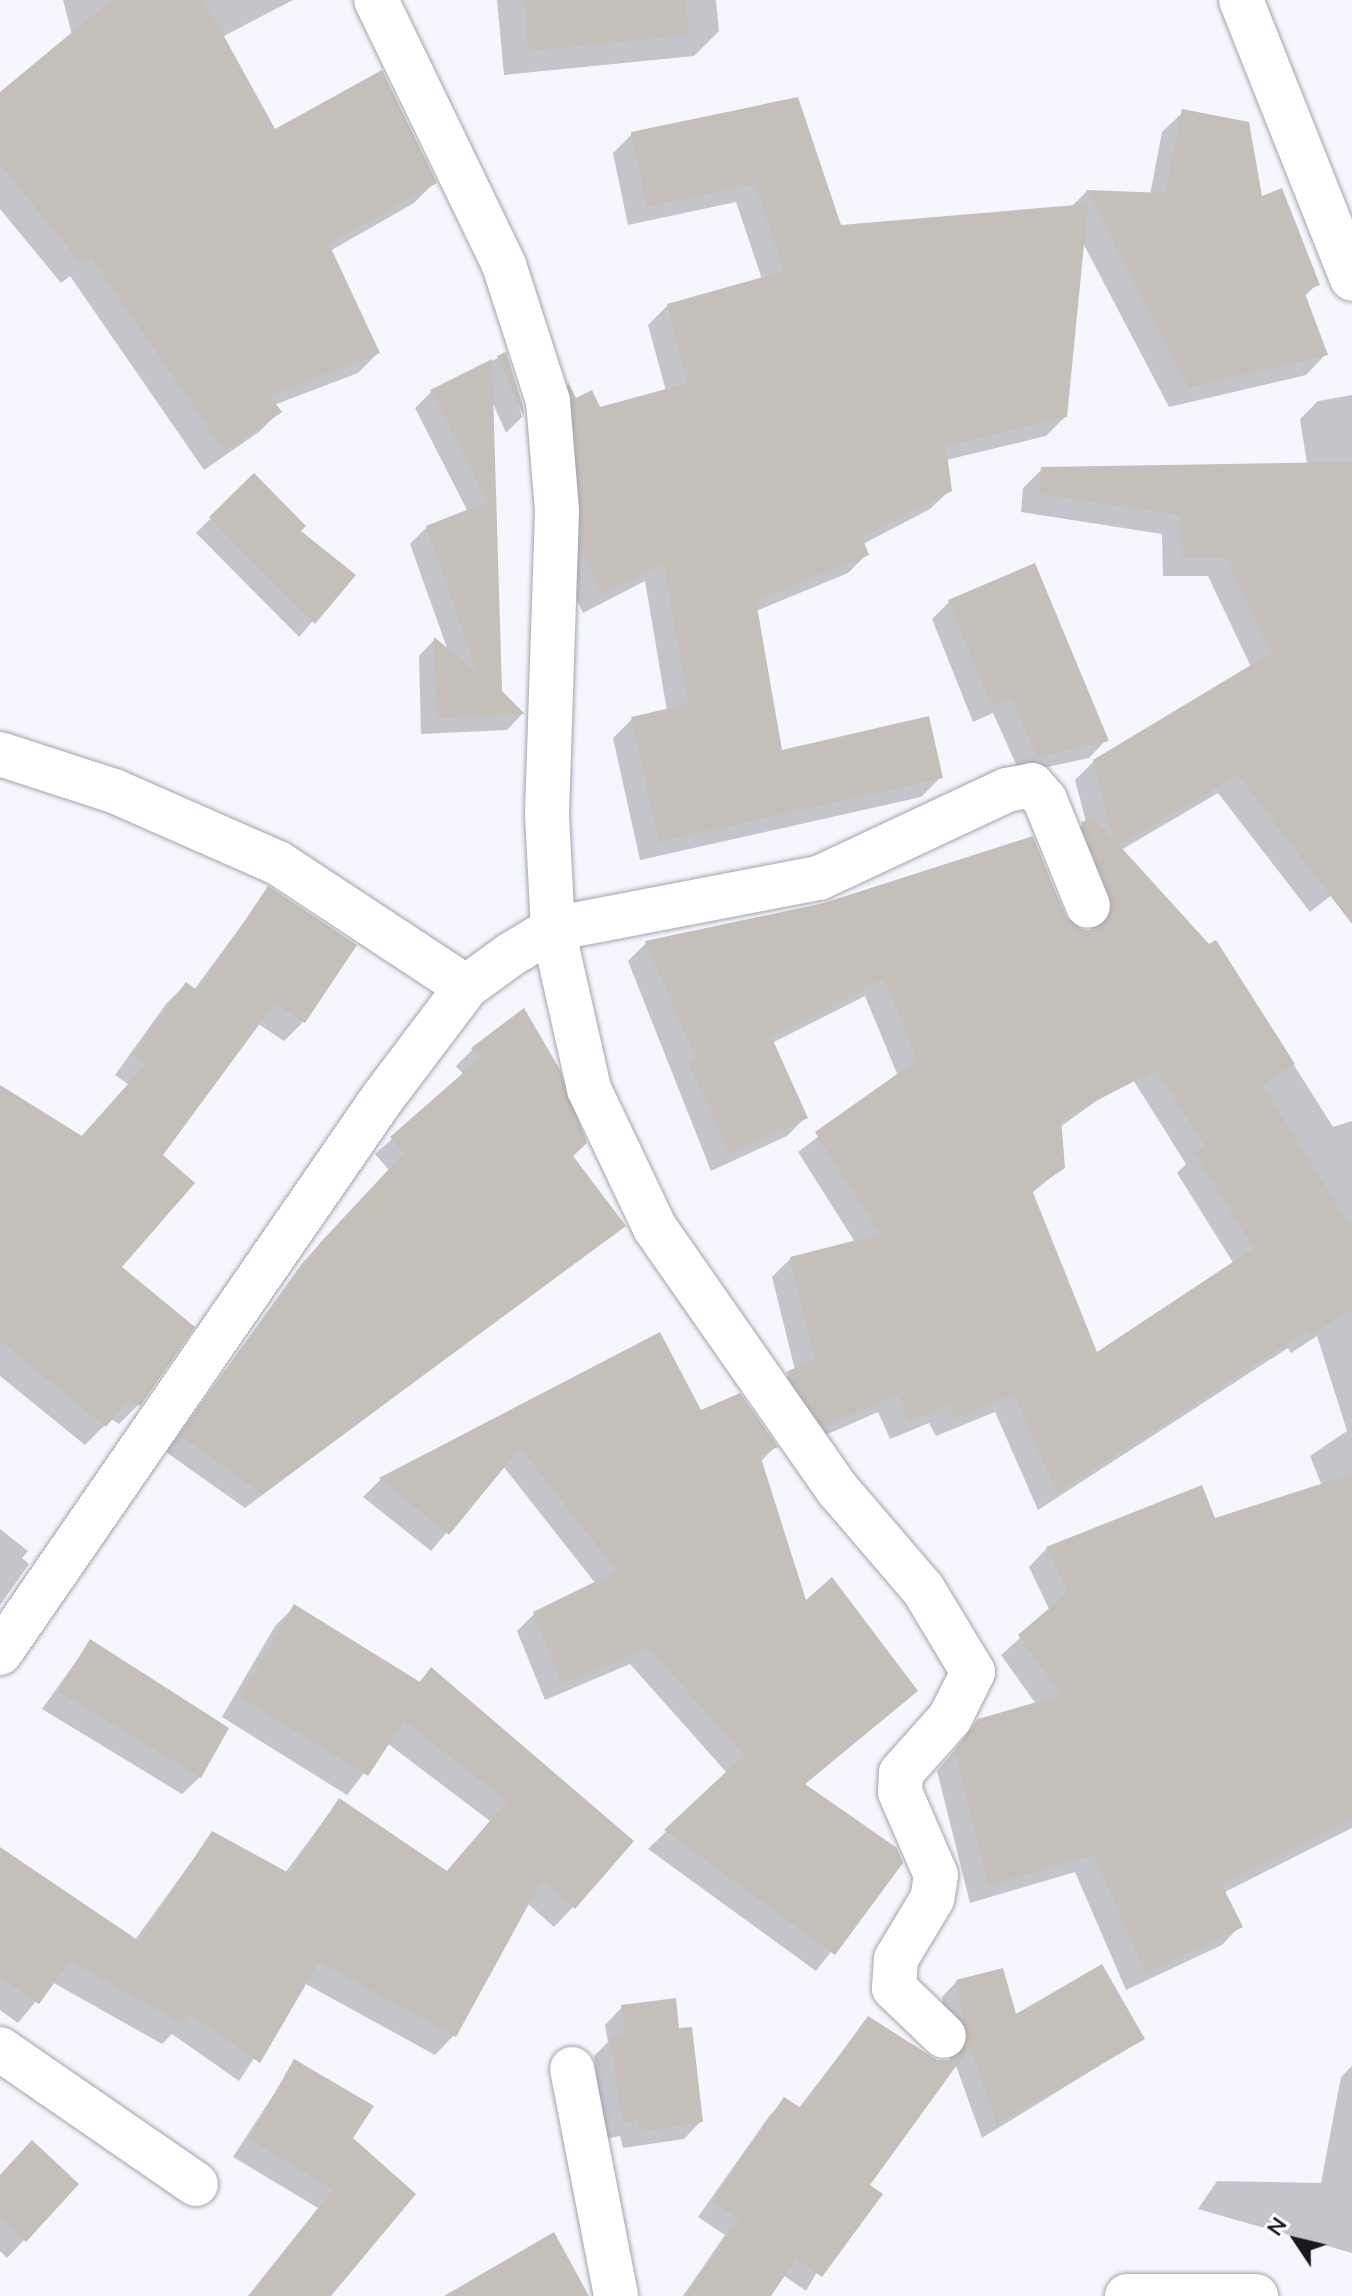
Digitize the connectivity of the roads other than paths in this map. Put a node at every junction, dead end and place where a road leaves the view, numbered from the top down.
1 (376, 0) edge
2 (1241, 0) edge
3 (1352, 279) edge
4 (0, 754) edge
5 (1088, 906) dead end
6 (553, 929) junction
7 (466, 987) junction
8 (0, 1653) edge
9 (944, 2036) dead end
10 (0, 2049) edge
11 (572, 2069) dead end
12 (196, 2184) dead end
13 (616, 2296) edge
14 (1127, 2296) edge
15 (1256, 2296) edge

1 - 6 street
2 - 3 street
4 - 7 street
5 - 6 street
6 - 7 street
6 - 9 street
7 - 8 street
10 - 12 street
11 - 13 street
14 - 15 street

